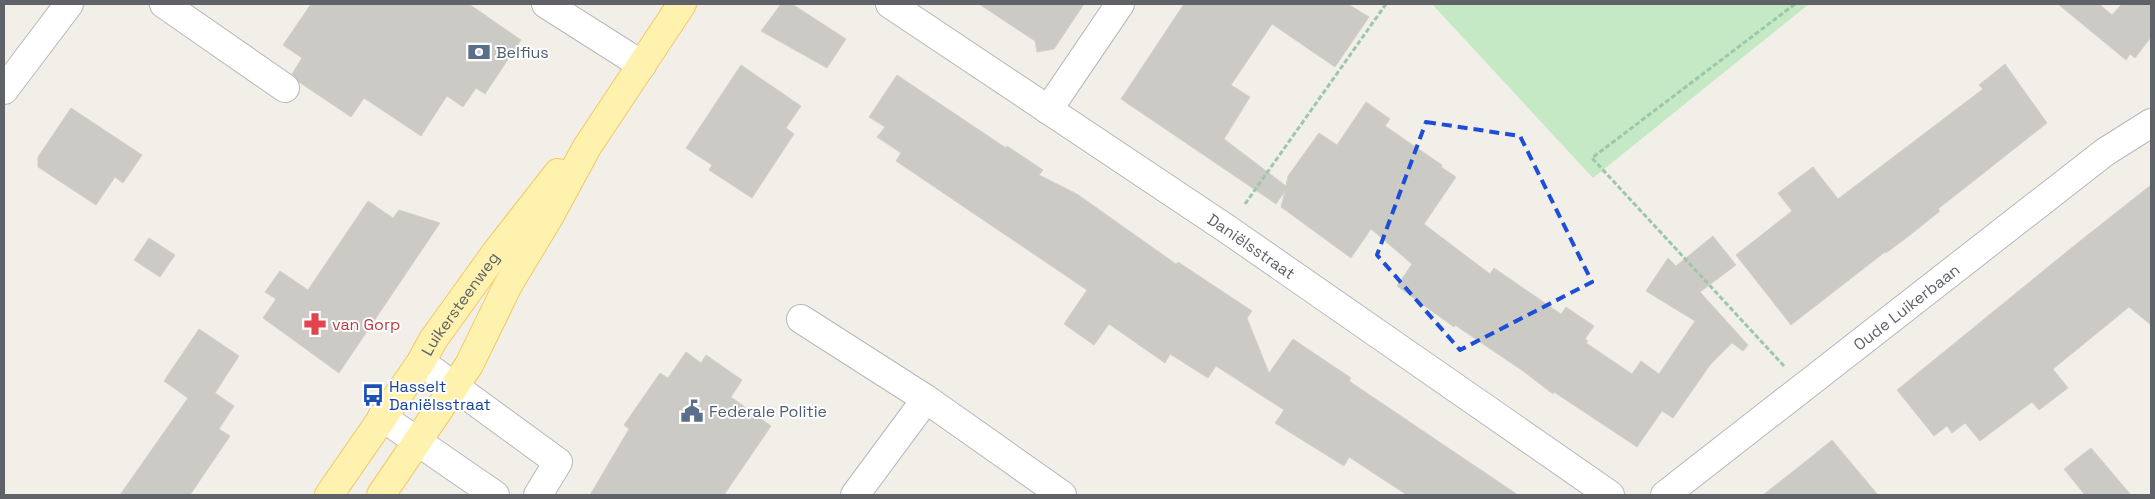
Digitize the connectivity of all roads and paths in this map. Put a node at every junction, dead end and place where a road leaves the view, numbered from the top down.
1 (69, 4) edge
2 (164, 4) edge
3 (546, 4) edge
4 (682, 4) edge
5 (890, 4) edge
6 (1120, 4) edge
7 (1386, 4) edge
8 (1795, 4) edge
9 (642, 65) junction
10 (285, 88) dead end
11 (4, 90) edge
12 (1048, 110) junction
13 (2151, 123) edge
14 (588, 147) junction
15 (1227, 229) junction
16 (801, 319) dead end
17 (421, 362) junction
18 (455, 386) junction
19 (1803, 386) junction
20 (926, 399) junction
21 (382, 417) junction
22 (417, 441) junction
23 (329, 495) edge
24 (381, 495) edge
25 (495, 495) edge
26 (538, 495) edge
27 (855, 495) edge
28 (1062, 495) edge
29 (1610, 495) edge
30 (1665, 495) edge

1 - 11 street
2 - 10 street
3 - 9 street
4 - 9 main road, Luikersteenweg
5 - 12 street, Daniëlsstraat
6 - 12 street
7 - 15 path
8 - 19 path
9 - 14 main road, Luikersteenweg
12 - 15 street, Daniëlsstraat
13 - 19 street, Oude Luikerbaan
14 - 17 main road, Luikersteenweg
14 - 18 main road, Luikersteenweg
15 - 29 street, Daniëlsstraat
16 - 20 street
17 - 18 street
17 - 21 main road, Luikersteenweg
18 - 22 main road, Luikersteenweg
18 - 26 street
19 - 30 street, Oude Luikerbaan
20 - 27 street
20 - 28 street
21 - 22 street
21 - 23 main road, Luikersteenweg
22 - 24 main road, Luikersteenweg
22 - 25 street

